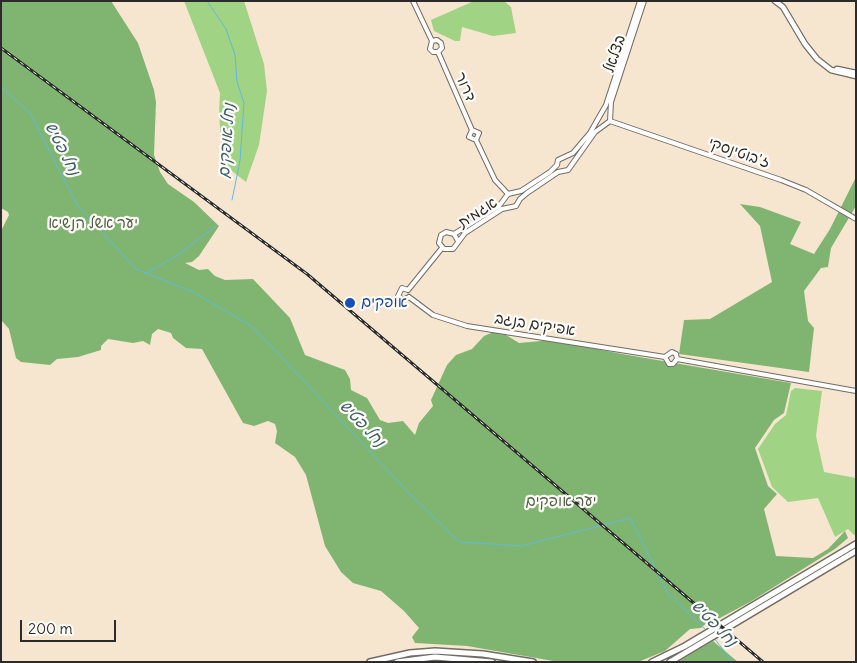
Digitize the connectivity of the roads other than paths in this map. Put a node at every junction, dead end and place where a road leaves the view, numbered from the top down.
1 (413, 1) edge
2 (640, 1) edge
3 (644, 1) edge
4 (775, 1) edge
5 (432, 41) junction
6 (438, 52) junction
7 (856, 74) edge
8 (602, 113) junction
9 (609, 115) junction
10 (599, 119) junction
11 (610, 120) junction
12 (604, 124) junction
13 (472, 130) junction
14 (476, 140) junction
15 (566, 157) junction
16 (571, 164) junction
17 (556, 165) junction
18 (562, 171) junction
19 (508, 194) junction
20 (516, 194) junction
21 (520, 199) junction
22 (505, 200) junction
23 (510, 206) junction
24 (856, 219) edge
25 (454, 234) junction
26 (458, 240) junction
27 (442, 248) junction
28 (408, 290) junction
29 (409, 297) junction
30 (664, 357) junction
31 (677, 359) junction
32 (856, 391) edge
33 (856, 544) edge
34 (856, 552) edge
35 (370, 662) edge
36 (397, 662) edge
37 (492, 662) edge
38 (533, 662) edge
39 (652, 662) edge
40 (670, 662) edge

1 - 5 street
2 - 8 street, בצלאל
3 - 9 street, בצלאל
4 - 7 main road
5 - 6 street
5 - 6 street
6 - 13 street, דרור
8 - 9 street
8 - 10 street, בצלאל
9 - 11 street
10 - 12 street
10 - 15 street
11 - 12 street
11 - 24 street, ז'בוטינסקי
12 - 16 street
13 - 14 street
13 - 14 street
14 - 19 street
15 - 16 street
15 - 17 street
16 - 18 street
17 - 18 street
17 - 20 street, אגמית
18 - 21 street, אגמית
19 - 20 street
19 - 22 street
20 - 21 street
21 - 23 street
22 - 23 street
22 - 25 street, אגמית
23 - 26 street, אגמית
25 - 26 street
25 - 27 street
26 - 27 street
27 - 28 street
28 - 29 street
28 - 29 street
29 - 30 street, אפיקים בנגב
30 - 31 street
30 - 31 street
31 - 32 street
33 - 39 main road
34 - 40 main road
35 - 38 main road
36 - 37 main road

